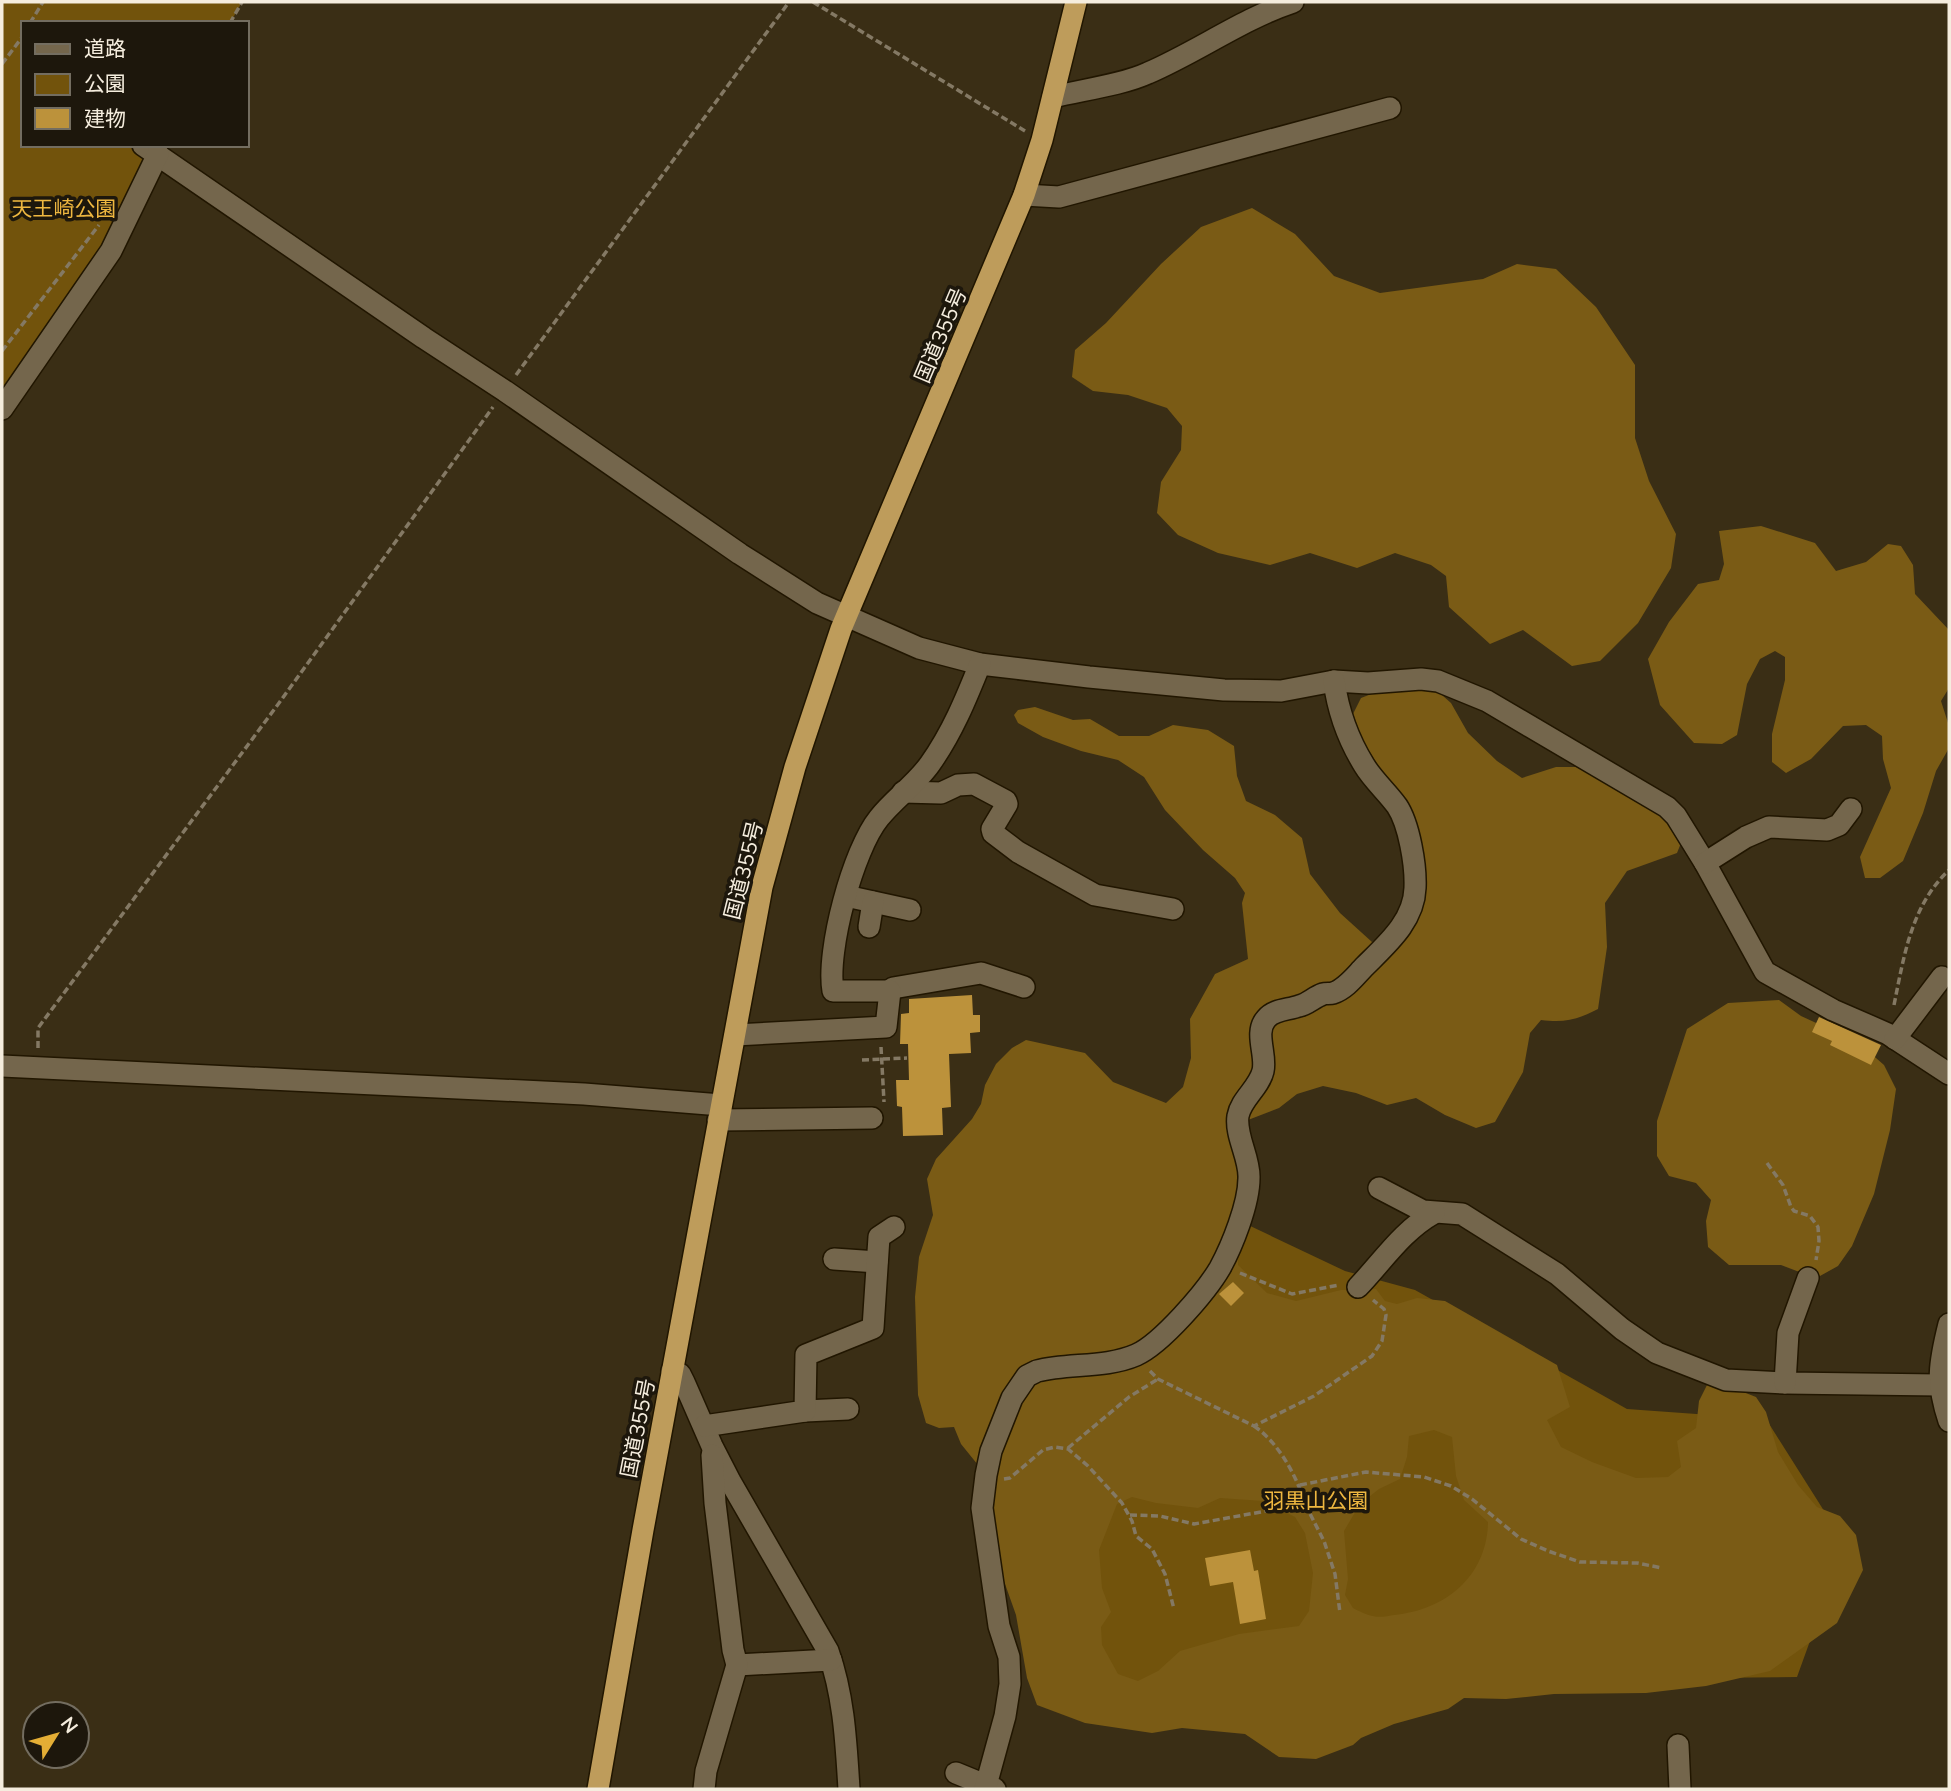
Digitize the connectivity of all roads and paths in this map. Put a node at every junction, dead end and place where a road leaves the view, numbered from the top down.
1 (43, 2) edge
2 (242, 2) edge
3 (789, 2) edge
4 (813, 2) edge
5 (1076, 2) edge
6 (1293, 2) edge
7 (31, 21) edge
8 (231, 21) edge
9 (21, 39) edge
10 (2, 64) edge
11 (1053, 97) junction
12 (1390, 107) dead end
13 (1042, 140) junction
14 (150, 150) edge
15 (1024, 195) junction
16 (103, 220) dead end
17 (2, 351) edge
18 (505, 391) junction
19 (2, 409) edge
20 (846, 617) junction
21 (980, 664) junction
22 (1334, 681) junction
23 (903, 792) junction
24 (1851, 809) dead end
25 (1704, 863) junction
26 (1949, 870) edge
27 (846, 896) junction
28 (873, 902) junction
29 (1173, 909) dead end
30 (910, 911) dead end
31 (869, 927) dead end
32 (1942, 977) dead end
33 (1024, 987) dead end
34 (890, 991) junction
35 (880, 1027) junction
36 (735, 1035) junction
37 (1891, 1037) junction
38 (907, 1058) dead end
39 (881, 1059) junction
40 (862, 1060) dead end
41 (2, 1066) edge
42 (38, 1068) junction
43 (1949, 1074) edge
44 (720, 1113) junction
45 (872, 1118) joint
46 (1767, 1163) dead end
47 (1379, 1188) dead end
48 (1434, 1213) junction
49 (894, 1227) dead end
50 (834, 1259) dead end
51 (877, 1262) junction
52 (1222, 1265) junction
53 (1808, 1278) joint
54 (1358, 1287) junction
55 (1949, 1324) edge
56 (1136, 1355) junction
57 (672, 1371) junction
58 (1158, 1379) junction
59 (1785, 1384) junction
60 (1939, 1385) junction
61 (848, 1409) dead end
62 (805, 1411) junction
63 (1949, 1421) edge
64 (704, 1426) junction
65 (1254, 1426) junction
66 (712, 1446) junction
67 (1068, 1448) junction
68 (985, 1483) junction
69 (1300, 1485) junction
70 (1305, 1504) junction
71 (1130, 1515) junction
72 (1662, 1568) dead end
73 (1174, 1609) dead end
74 (1340, 1613) dead end
75 (831, 1660) junction
76 (737, 1665) junction
77 (1678, 1745) dead end
78 (956, 1773) dead end
79 (988, 1788) edge
80 (598, 1789) edge
81 (704, 1789) edge
82 (849, 1789) edge
83 (1680, 1789) edge

1 - 7 path
2 - 8 path
3 - 18 path
4 - 13 path
5 - 11 highway, 国道355号
6 - 11 street
9 - 10 path
11 - 13 highway, 国道355号
12 - 15 street
13 - 15 highway, 国道355号
14 - 18 street
14 - 19 street
15 - 20 highway, 国道355号
16 - 17 path
18 - 20 street
18 - 42 path
20 - 21 street
20 - 36 highway, 国道355号
21 - 22 street
21 - 23 street
22 - 25 street
22 - 52 street
23 - 27 street
23 - 29 street
24 - 25 street
25 - 37 street
26 - 37 path
27 - 28 street
27 - 34 street
28 - 30 street
28 - 31 street
32 - 37 street
33 - 34 street
34 - 35 street
35 - 36 street
35 - 39 path
36 - 44 highway, 国道355号
37 - 43 street
38 - 39 path
39 - 40 path
39 - 45 path
41 - 42 street
42 - 44 street
44 - 45 street
44 - 57 highway, 国道355号
46 - 53 path
47 - 48 street
48 - 54 street
48 - 59 street
49 - 51 street
50 - 51 street
51 - 62 street
52 - 54 path
52 - 56 street
53 - 59 street
54 - 65 path
55 - 60 street
56 - 58 path
56 - 68 street
57 - 64 street
57 - 80 highway, 国道355号
58 - 65 path
58 - 67 path
59 - 60 street
60 - 63 street
61 - 62 street
62 - 64 street
64 - 66 street
65 - 69 path
66 - 75 street
66 - 76 street
67 - 68 path
67 - 71 path
68 - 79 street
69 - 70 path
69 - 72 path
70 - 71 path
70 - 74 path
71 - 73 path
75 - 76 street
75 - 82 street
76 - 81 street
77 - 83 street
78 - 79 street

